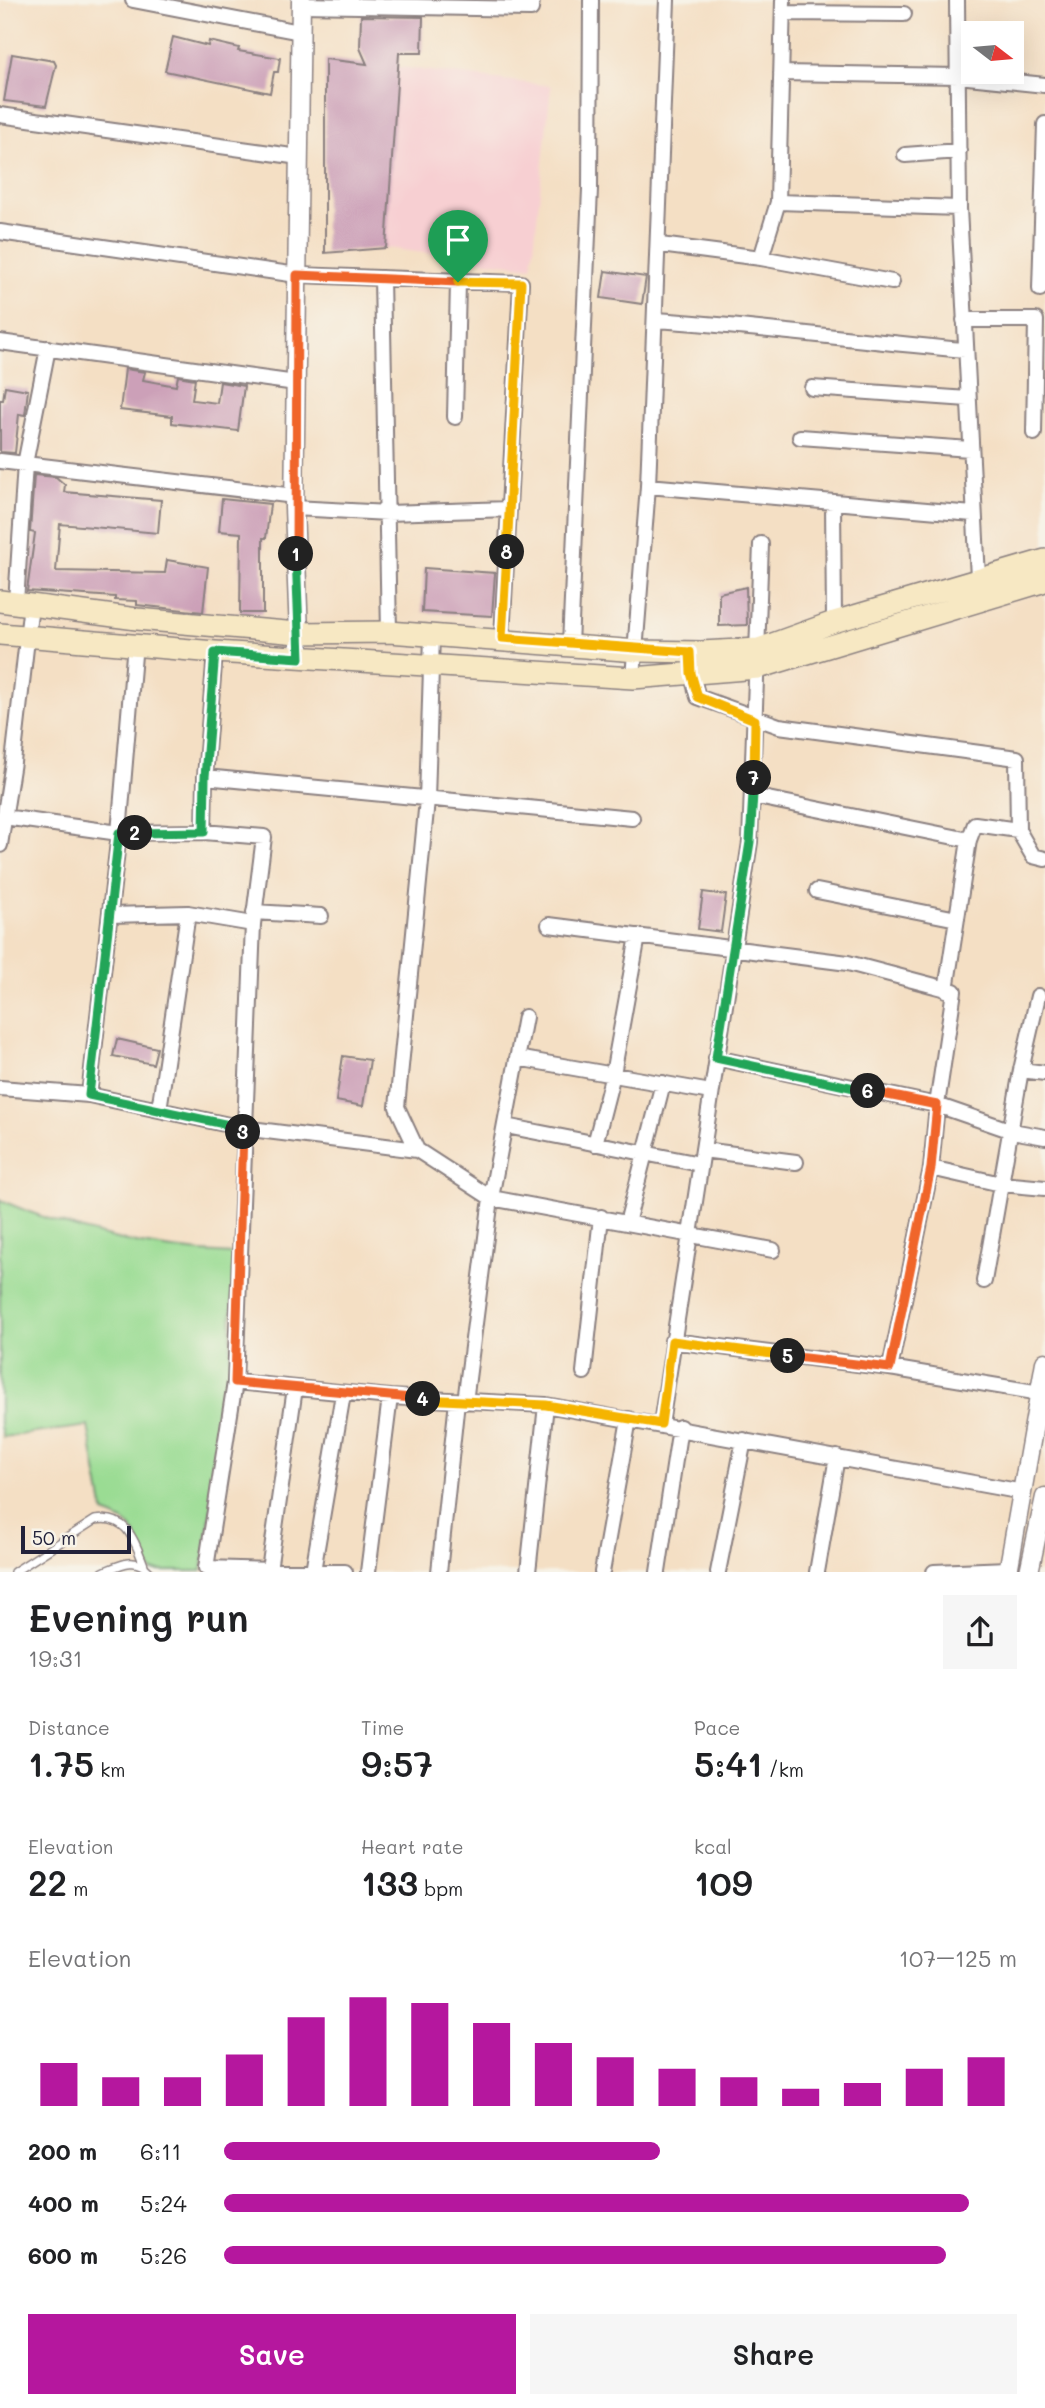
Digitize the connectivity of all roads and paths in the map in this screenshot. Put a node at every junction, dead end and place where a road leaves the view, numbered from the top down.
1 (133, 0) edge
2 (532, 0) edge
3 (591, 0) edge
4 (667, 0) edge
5 (957, 0) edge
6 (301, 3) edge
7 (421, 4) edge
8 (783, 7) edge
9 (904, 14) dead end
10 (300, 32) junction
11 (781, 73) junction
12 (958, 76) junction
13 (1045, 85) edge
14 (0, 115) edge
15 (1045, 124) edge
16 (959, 151) junction
17 (905, 155) dead end
18 (299, 157) junction
19 (1043, 200) edge
20 (778, 202) junction
21 (959, 208) junction
22 (0, 232) edge
23 (660, 245) junction
24 (761, 258) junction
25 (297, 275) junction
26 (382, 278) junction
27 (458, 282) junction
28 (892, 282) dead end
29 (1040, 289) dead end
30 (656, 320) junction
31 (964, 320) junction
32 (1040, 321) edge
33 (0, 342) edge
34 (48, 348) junction
35 (965, 350) junction
36 (296, 383) junction
37 (812, 388) dead end
38 (968, 399) junction
39 (455, 417) dead end
40 (1034, 433) dead end
41 (800, 437) dead end
42 (970, 449) junction
43 (0, 461) edge
44 (24, 464) junction
45 (648, 486) junction
46 (295, 502) junction
47 (834, 502) junction
48 (509, 509) junction
49 (388, 513) junction
50 (972, 514) junction
51 (761, 544) dead end
52 (1045, 560) edge
53 (978, 578) junction
54 (1045, 582) edge
55 (16, 602) edge
56 (834, 622) junction
57 (389, 632) junction
58 (298, 633) junction
59 (0, 634) edge
60 (432, 635) junction
61 (27, 636) junction
62 (502, 638) junction
63 (135, 643) junction
64 (570, 645) junction
65 (637, 651) junction
66 (215, 652) junction
67 (300, 658) junction
68 (758, 658) junction
69 (690, 663) junction
70 (431, 665) junction
71 (633, 678) junction
72 (755, 720) junction
73 (7, 762) edge
74 (205, 777) junction
75 (753, 796) junction
76 (427, 800) junction
77 (4, 817) junction
78 (632, 818) dead end
79 (1018, 830) junction
80 (204, 832) junction
81 (119, 833) junction
82 (969, 840) junction
83 (0, 845) edge
84 (1045, 859) edge
85 (817, 891) dead end
86 (188, 913) junction
87 (110, 915) junction
88 (321, 916) dead end
89 (253, 918) junction
90 (957, 919) junction
91 (549, 925) dead end
92 (638, 936) junction
93 (733, 948) junction
94 (946, 990) junction
95 (1038, 996) dead end
96 (525, 1017) dead end
97 (517, 1058) junction
98 (716, 1058) junction
99 (1021, 1070) junction
100 (1045, 1073) edge
101 (613, 1074) junction
102 (663, 1083) junction
103 (0, 1087) edge
104 (711, 1091) junction
105 (89, 1095) junction
106 (937, 1105) junction
107 (159, 1110) junction
108 (506, 1126) junction
109 (243, 1128) junction
110 (1012, 1131) junction
111 (1045, 1137) edge
112 (595, 1143) junction
113 (417, 1150) junction
114 (646, 1153) junction
115 (702, 1157) junction
116 (796, 1162) dead end
117 (931, 1168) junction
118 (1001, 1184) junction
119 (1045, 1188) edge
120 (491, 1198) junction
121 (601, 1217) junction
122 (627, 1223) junction
123 (689, 1236) junction
124 (773, 1250) dead end
125 (984, 1281) dead end
126 (672, 1341) junction
127 (1045, 1362) edge
128 (890, 1368) junction
129 (584, 1372) dead end
130 (235, 1382) junction
131 (295, 1388) junction
132 (1040, 1393) junction
133 (343, 1394) junction
134 (390, 1397) junction
135 (461, 1401) junction
136 (546, 1405) junction
137 (629, 1419) junction
138 (661, 1424) junction
139 (680, 1427) junction
140 (744, 1440) junction
141 (837, 1457) junction
142 (1023, 1492) junction
143 (1045, 1497) edge
144 (133, 1562) junction
145 (147, 1568) edge
146 (269, 1570) junction
147 (1008, 1570) edge
148 (313, 1571) edge
149 (14, 1572) edge
150 (103, 1572) edge
151 (133, 1572) edge
152 (345, 1572) edge
153 (368, 1572) edge
154 (439, 1572) edge
155 (528, 1572) edge
156 (602, 1572) edge
157 (658, 1572) edge
158 (718, 1572) edge
159 (817, 1572) edge
160 (934, 1572) edge
161 (1029, 1572) edge

1 - 10 street
2 - 7 street
3 - 64 street
4 - 23 street
5 - 12 street
6 - 7 street
6 - 10 street
8 - 9 street
8 - 11 street
10 - 18 street
11 - 12 street
11 - 20 street
12 - 13 street
12 - 16 street
14 - 18 street
15 - 19 street
16 - 17 street
16 - 21 street
18 - 25 street
19 - 29 street
20 - 21 street
20 - 24 street
21 - 31 street
22 - 25 street
23 - 24 street
23 - 30 street
24 - 28 street
25 - 26 street
25 - 36 street
26 - 27 street
26 - 49 street
27 - 39 street
27 - 48 street
30 - 35 street
30 - 45 street
31 - 32 street
31 - 35 street
32 - 40 street
33 - 34 street
34 - 36 street
34 - 44 street
35 - 38 street
36 - 46 street
37 - 38 street
38 - 42 street
41 - 42 street
42 - 50 street
43 - 44 street
44 - 46 street
44 - 55 street
45 - 47 street
45 - 65 street
46 - 49 street
46 - 58 street
47 - 50 street
47 - 56 street
48 - 49 street
48 - 62 street
49 - 57 street
50 - 53 street
51 - 68 street
52 - 53 main road
53 - 56 main road
54 - 68 main road
55 - 58 main road
55 - 61 street
56 - 68 main road
57 - 58 main road
57 - 60 main road
58 - 67 street
59 - 61 main road
60 - 62 main road
60 - 70 street
61 - 63 main road
61 - 73 street
62 - 64 main road
63 - 66 main road
63 - 81 street
64 - 65 main road
65 - 69 main road
65 - 71 street
66 - 67 main road
66 - 74 street
67 - 70 main road
68 - 69 main road
68 - 72 street
69 - 71 main road
69 - 72 street
70 - 71 main road
70 - 76 street
72 - 75 street
72 - 79 street
73 - 77 street
74 - 76 street
74 - 80 street
75 - 82 street
75 - 93 street
76 - 78 street
76 - 113 street
77 - 81 street
77 - 83 street
79 - 82 street
79 - 84 street
80 - 81 street
80 - 89 street
81 - 87 street
82 - 90 street
85 - 90 street
86 - 87 street
86 - 89 street
86 - 107 street
87 - 105 street
88 - 89 street
89 - 109 street
90 - 94 street
91 - 92 street
92 - 93 street
92 - 101 street
93 - 94 street
93 - 98 street
94 - 106 street
95 - 99 street
96 - 97 street
97 - 101 street
97 - 108 street
98 - 104 street
98 - 106 street
99 - 100 street
99 - 110 street
101 - 102 street
101 - 112 street
102 - 104 street
102 - 114 street
103 - 105 street
104 - 115 street
105 - 107 street
106 - 110 street
106 - 117 street
107 - 109 street
108 - 112 street
108 - 120 street
109 - 113 street
109 - 130 street
110 - 111 street
110 - 118 street
112 - 114 street
113 - 120 street
114 - 115 street
114 - 122 street
115 - 116 street
115 - 123 street
117 - 118 street
117 - 128 street
118 - 119 street
118 - 125 street
120 - 121 street
120 - 135 street
121 - 122 street
121 - 129 street
122 - 123 street
123 - 124 street
123 - 126 street
126 - 128 street
126 - 138 street
127 - 132 street
128 - 132 street
130 - 131 street
130 - 146 street
131 - 133 street
131 - 146 street
132 - 142 street
133 - 134 street
133 - 148 street
134 - 135 street
134 - 153 street
135 - 136 street
135 - 154 street
136 - 137 street
136 - 155 street
137 - 138 street
137 - 156 street
138 - 139 street
139 - 140 street
139 - 157 street
140 - 141 street
140 - 158 street
141 - 142 street
141 - 159 street
142 - 147 street
143 - 161 street
144 - 145 lane
144 - 150 lane
144 - 151 lane
145 - 149 lane
146 - 148 street
147 - 160 street
148 - 152 street

